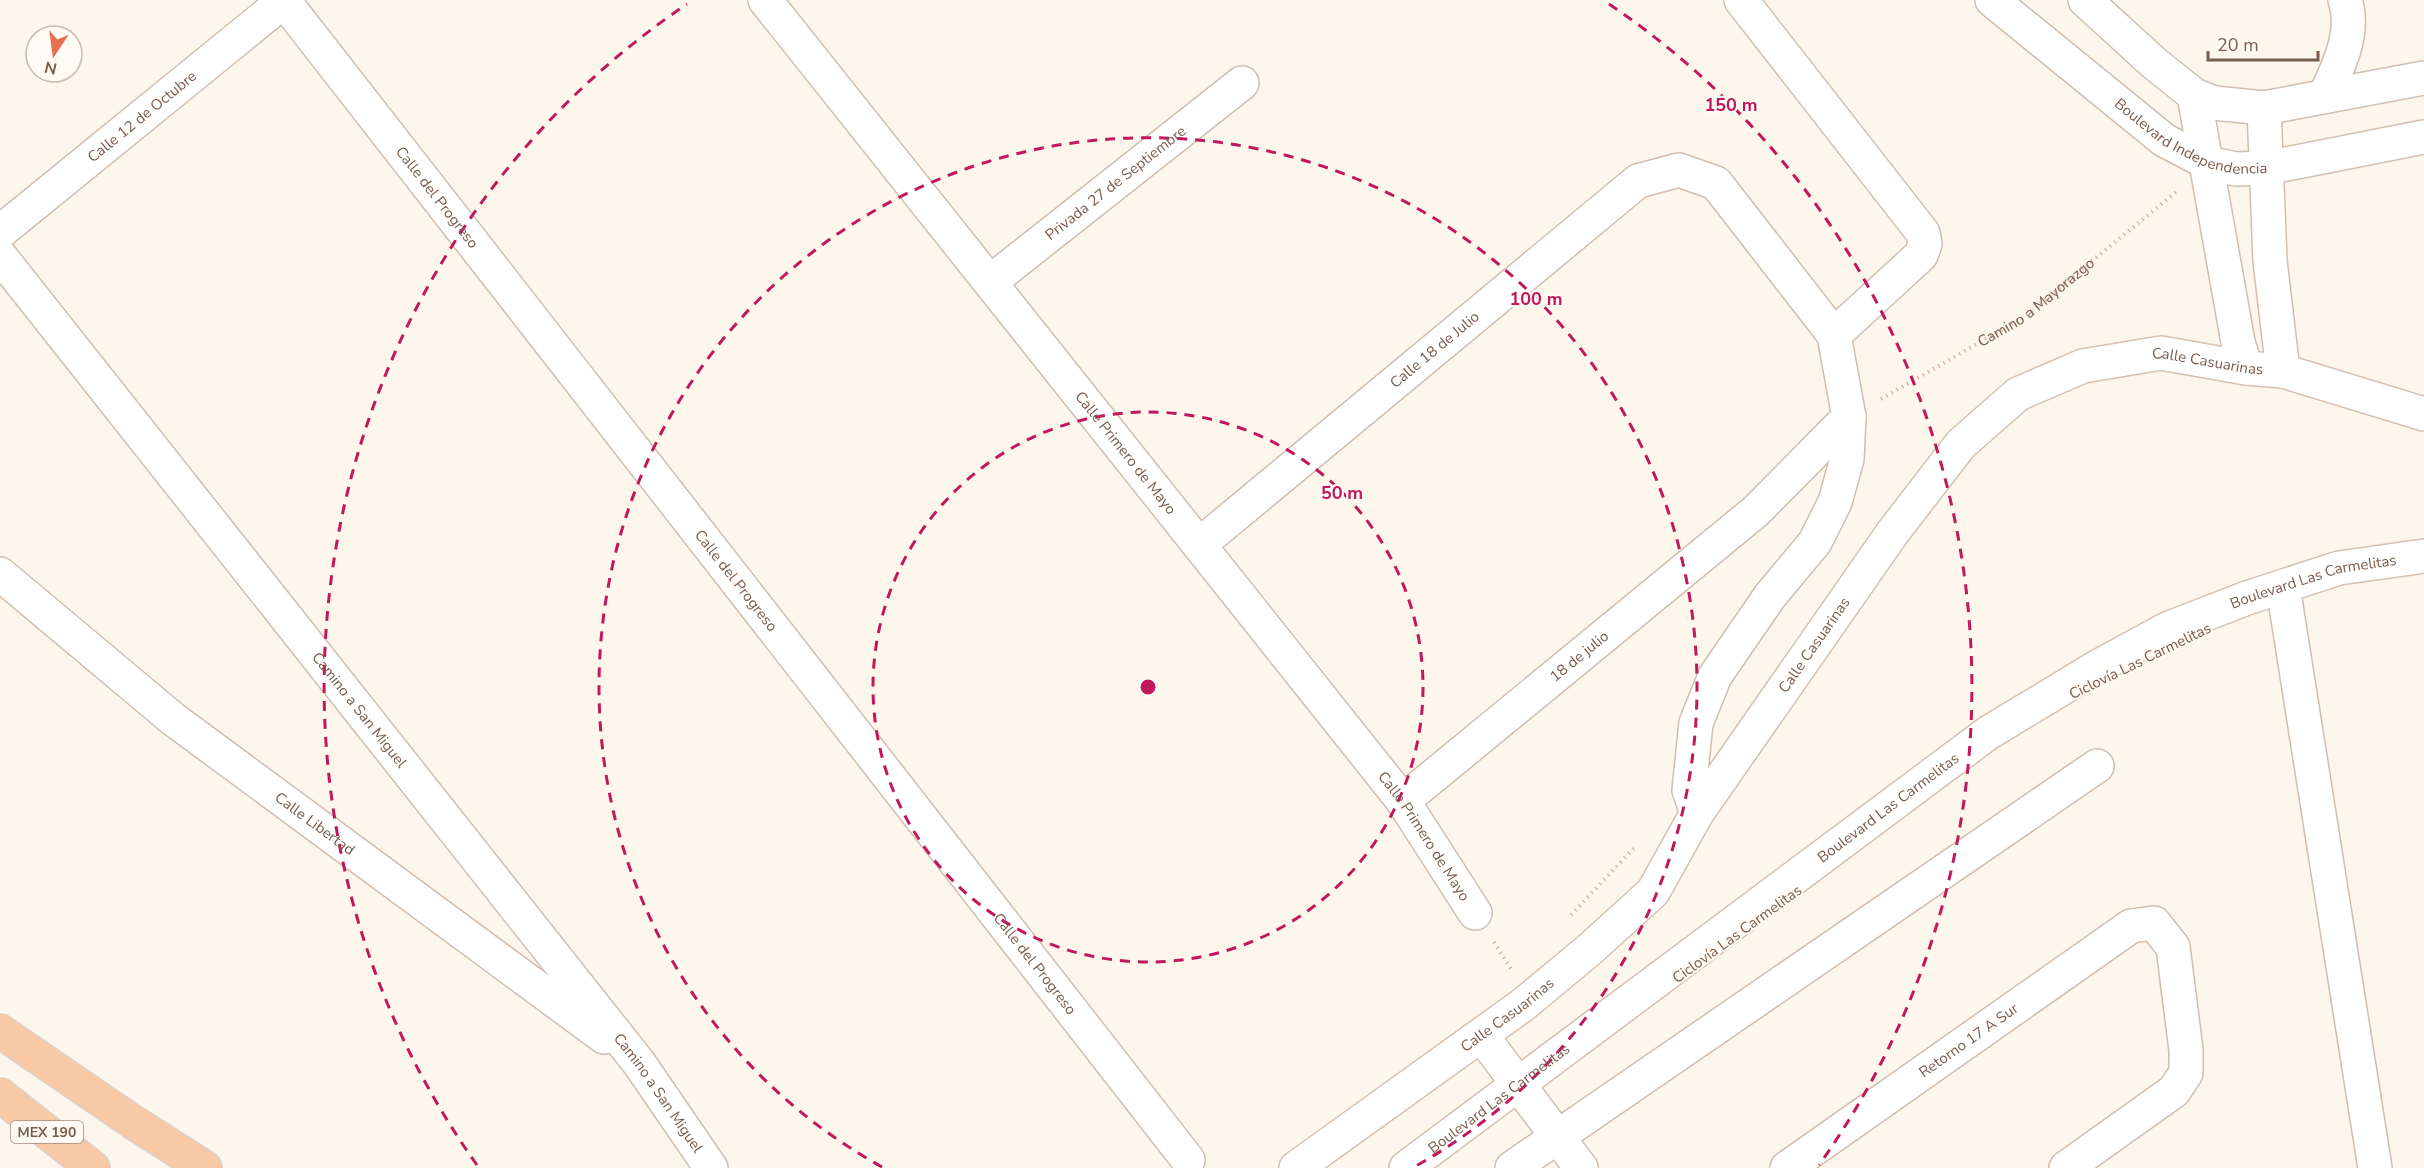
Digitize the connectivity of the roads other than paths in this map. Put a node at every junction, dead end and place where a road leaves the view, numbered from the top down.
1 (765, 0) edge
2 (1741, 0) edge
3 (1992, 0) edge
4 (2085, 0) edge
5 (2345, 0) edge
6 (284, 1) edge
7 (2424, 78) edge
8 (1242, 83) dead end
9 (2194, 95) junction
10 (2325, 96) junction
11 (2264, 108) junction
12 (2424, 137) edge
13 (2208, 163) junction
14 (2266, 168) junction
15 (0, 232) edge
16 (0, 256) edge
17 (990, 282) junction
18 (1834, 335) junction
19 (2246, 369) junction
20 (2283, 371) junction
21 (2424, 414) edge
22 (1849, 417) junction
23 (1199, 545) junction
24 (2424, 556) edge
25 (0, 574) edge
26 (2283, 587) junction
27 (2097, 766) dead end
28 (1403, 801) junction
29 (1697, 813) junction
30 (1475, 913) dead end
31 (0, 1031) edge
32 (1482, 1035) junction
33 (639, 1063) junction
34 (1517, 1083) junction
35 (0, 1095) edge
36 (1557, 1137) junction
37 (1188, 1160) dead end
38 (93, 1168) edge
39 (205, 1168) edge
40 (711, 1168) edge
41 (1296, 1168) edge
42 (1407, 1168) edge
43 (1512, 1168) edge
44 (1581, 1168) edge
45 (1787, 1168) edge
46 (2066, 1168) edge
47 (2376, 1168) edge

1 - 17 street, Calle Primero de Mayo
2 - 18 street
3 - 13 street, Boulevard Independencia
4 - 9 street
5 - 10 street
6 - 15 street, Calle 12 de Octubre
6 - 37 street, Calle del Progreso
7 - 10 street
8 - 17 street, Privada 27 de Septiembre
9 - 11 street
9 - 13 street
10 - 11 street
11 - 14 street
12 - 14 street, Boulevard Independencia
13 - 14 street, Boulevard Independencia
13 - 19 street
14 - 20 street
16 - 33 street, Camino a San Miguel
17 - 23 street, Calle Primero de Mayo
18 - 22 street
18 - 23 street, Calle 18 de Julio
19 - 20 street, Calle Casuarinas
19 - 29 street, Calle Casuarinas
20 - 21 street, Calle Casuarinas
22 - 28 street, 18 de julio
22 - 29 street
23 - 28 street, Calle Primero de Mayo
24 - 26 street, Boulevard Las Carmelitas
25 - 33 street, Calle Libertad
26 - 34 street, Boulevard Las Carmelitas
26 - 47 street
27 - 36 street
28 - 30 street, Calle Primero de Mayo
29 - 32 street, Calle Casuarinas
31 - 39 highway
32 - 34 street
32 - 41 street, Calle Casuarinas
33 - 40 street, Camino a San Miguel
34 - 36 street
34 - 42 street, Boulevard Las Carmelitas
35 - 38 highway, MEX 190
36 - 43 street
36 - 44 street
45 - 46 street, Retorno 17 A Sur

